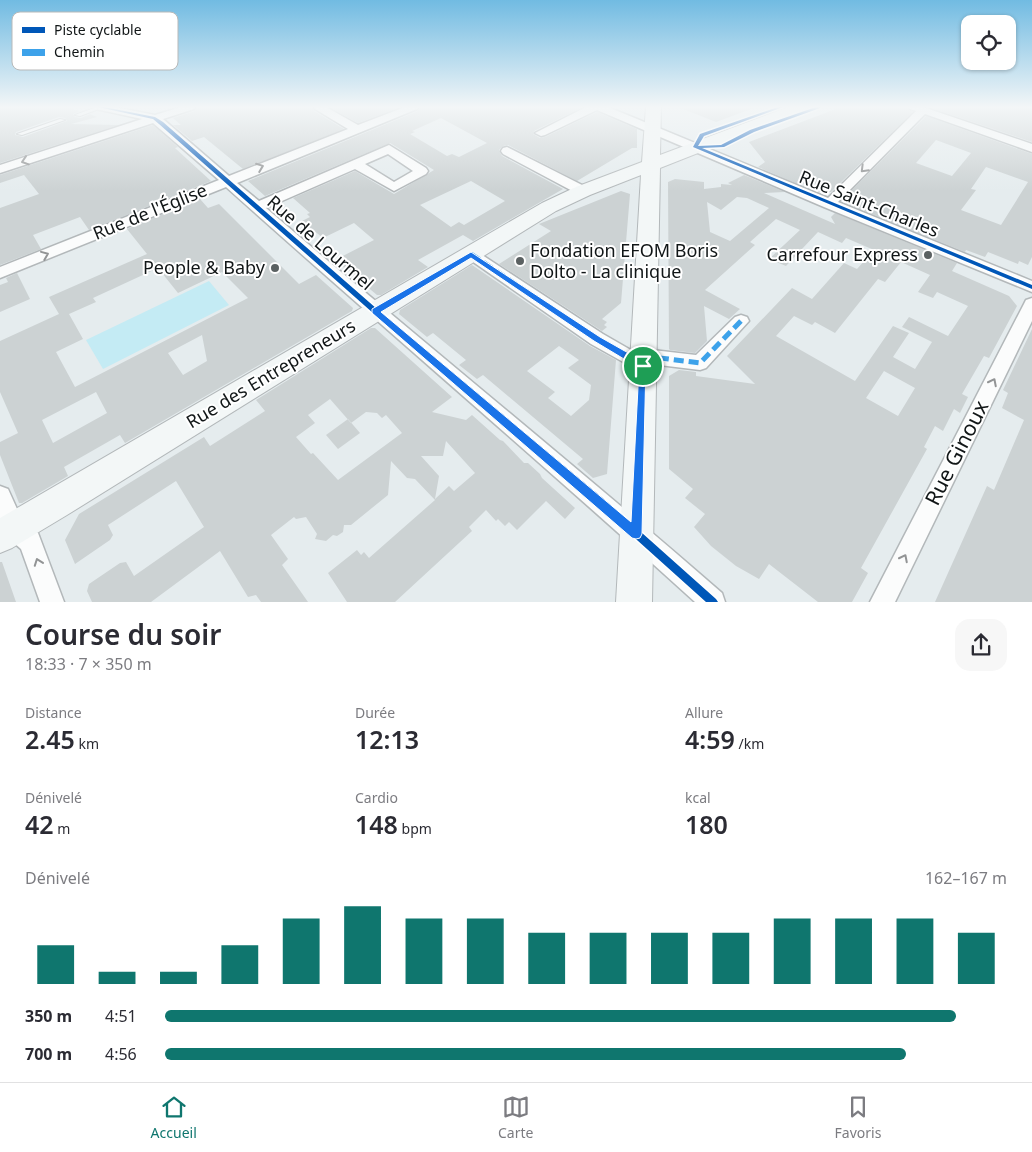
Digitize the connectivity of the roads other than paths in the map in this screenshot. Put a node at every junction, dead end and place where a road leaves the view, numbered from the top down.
1 (102, 135) edge
2 (174, 135) edge
3 (340, 135) edge
4 (653, 135) edge
5 (668, 135) edge
6 (728, 135) edge
7 (893, 135) edge
8 (995, 135) edge
9 (695, 148) junction
10 (1032, 148) edge
11 (507, 151) dead end
12 (356, 164) dead end
13 (652, 164) junction
14 (0, 169) edge
15 (226, 180) junction
16 (583, 191) junction
17 (830, 204) junction
18 (257, 207) junction
19 (471, 254) junction
20 (0, 273) edge
21 (1032, 286) edge
22 (1032, 304) edge
23 (375, 311) junction
24 (741, 321) dead end
25 (643, 361) junction
26 (0, 496) edge
27 (7, 532) edge
28 (636, 534) junction
29 (52, 602) edge
30 (634, 602) edge
31 (713, 602) edge
32 (882, 602) edge

1 -> 14 street
2 - 15 street, Rue de Lourmel
15 -> 3 street, Rue de l'Église
4 - 13 street
5 - 9 street, Rue Saint-Charles
6 - 9 street, Rue des Entrepreneurs
7 -> 17 street
8 - 10 street
9 - 13 street, Rue des Entrepreneurs
9 - 17 street, Rue Saint-Charles
11 - 16 street
12 - 18 street
13 - 16 street, Rue des Entrepreneurs
13 - 25 street
15 - 18 street, Rue de Lourmel
20 -> 15 street, Rue de l'Église
16 - 19 street, Rue des Entrepreneurs
17 - 21 street, Rue Saint-Charles
18 - 23 street, Rue de Lourmel
19 - 23 street, Rue des Entrepreneurs
19 - 25 street
32 -> 22 street, Rue Ginoux
23 - 27 street, Rue des Entrepreneurs
23 - 28 street, Rue de Lourmel
24 - 25 street
25 - 28 street
26 - 27 street
29 -> 27 street
28 - 30 street
28 - 31 street, Rue de Lourmel

